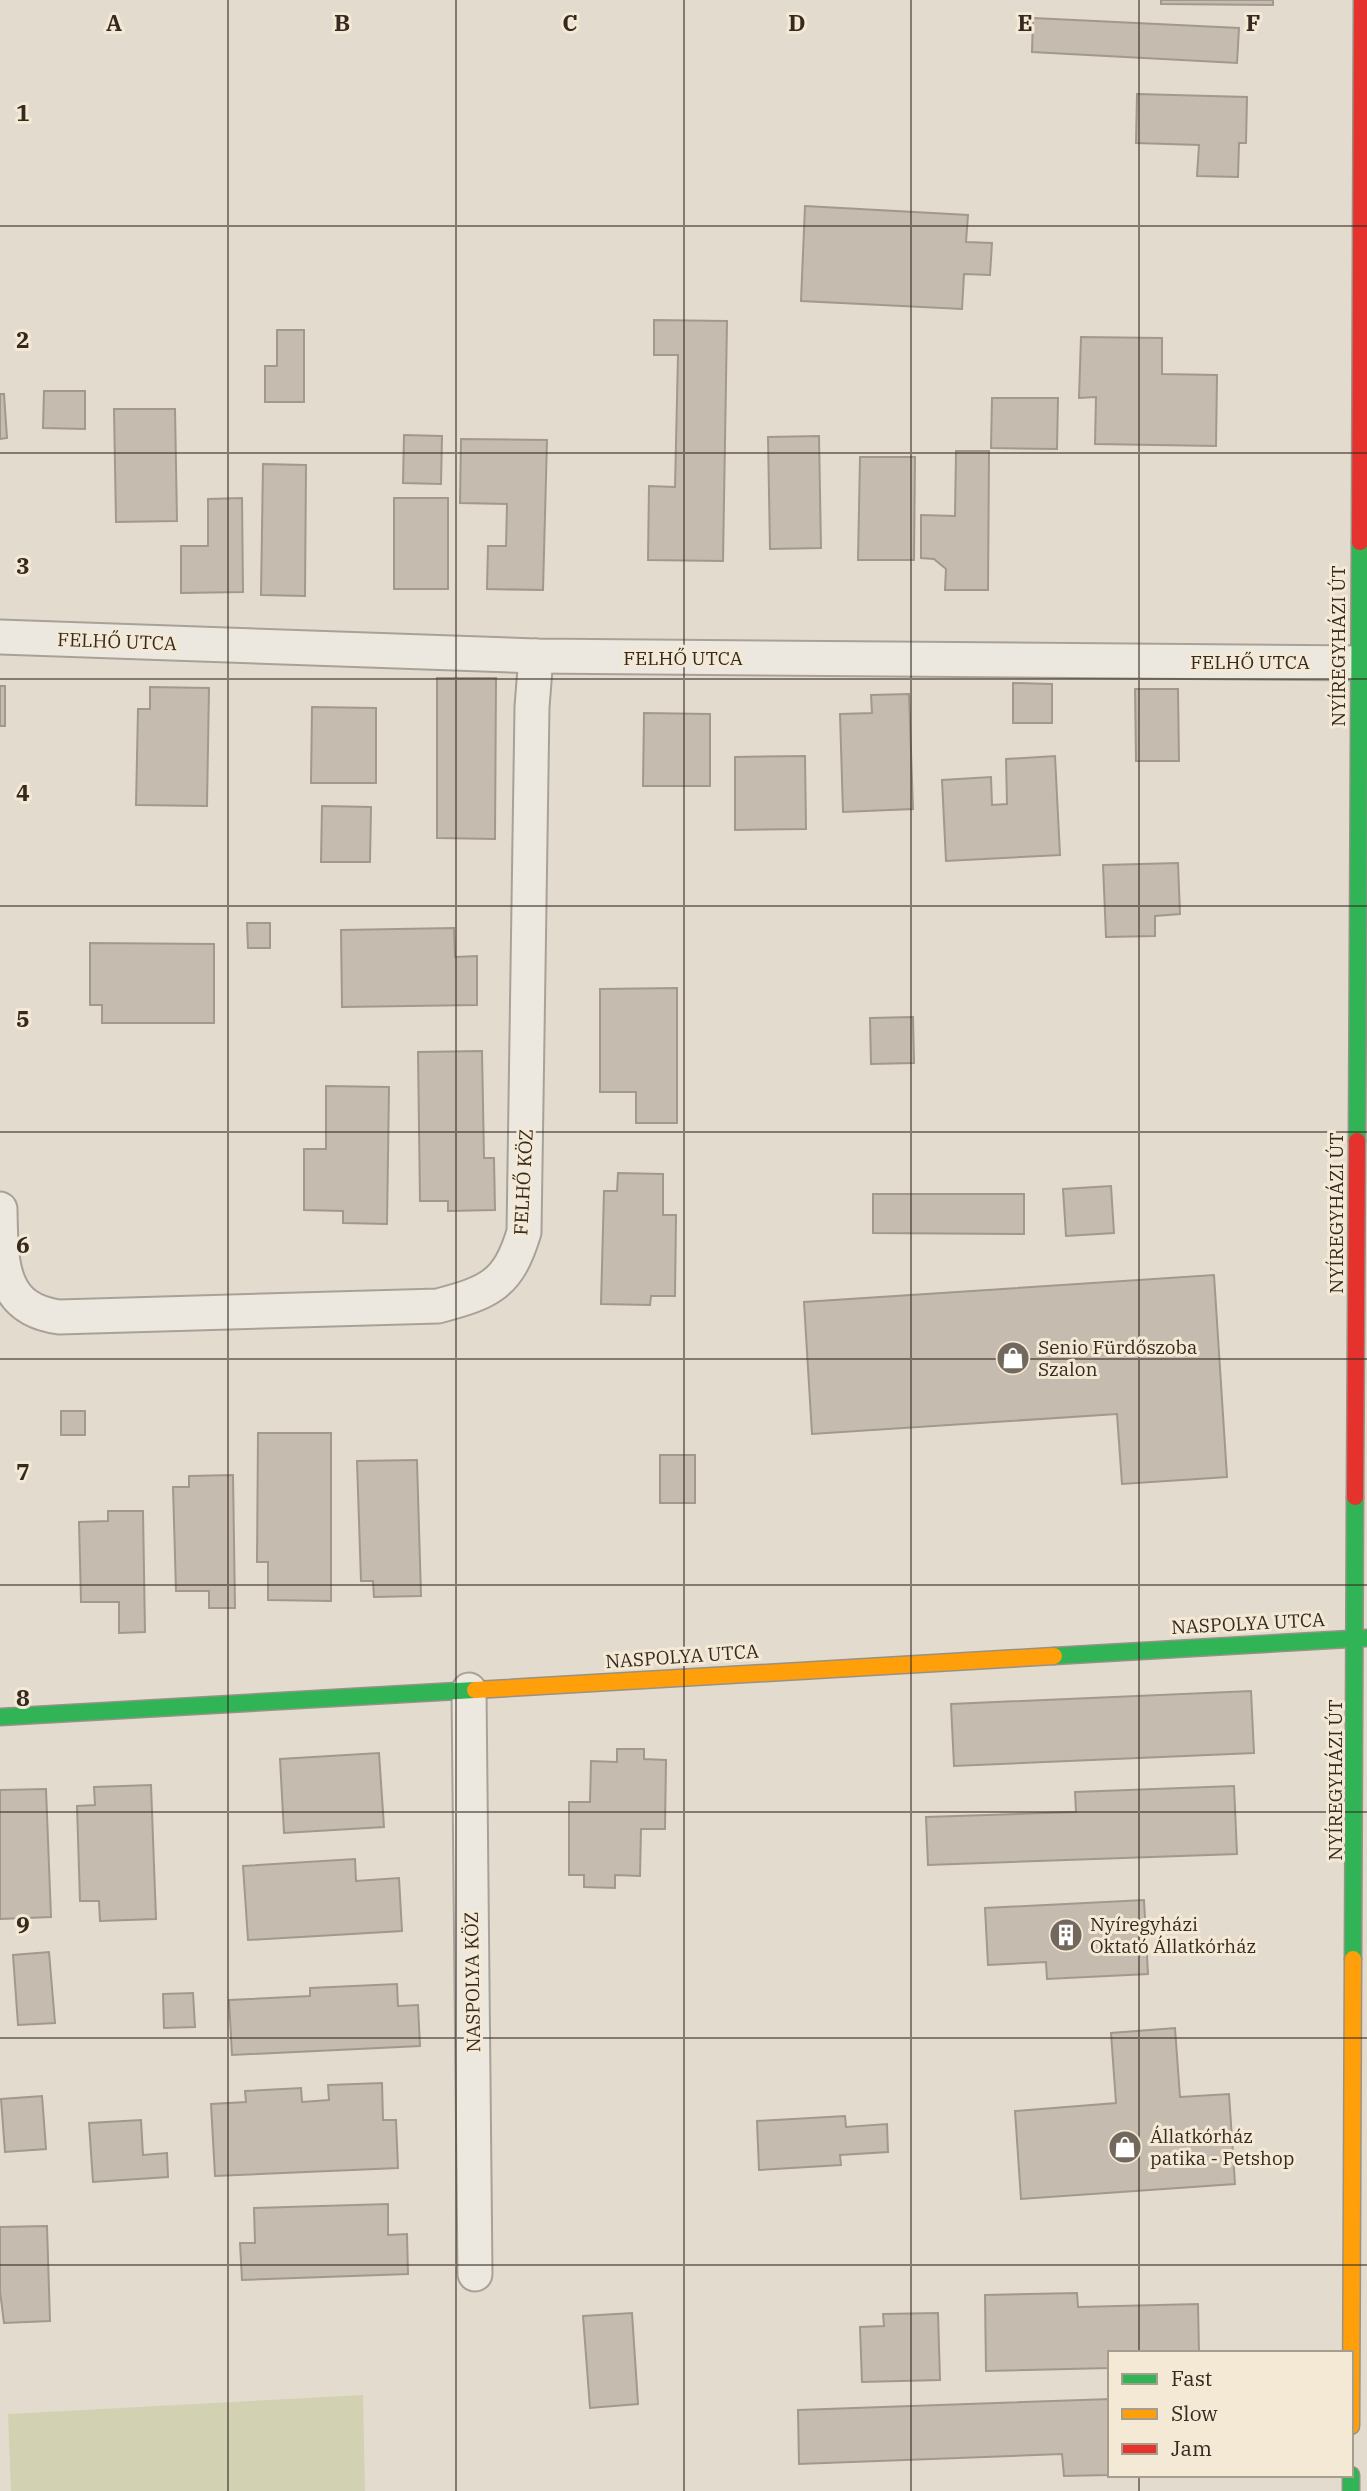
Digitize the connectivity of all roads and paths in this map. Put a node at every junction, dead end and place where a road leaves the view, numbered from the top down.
1 (1362, 0) edge
2 (1364, 258) edge
3 (0, 637) edge
4 (536, 656) junction
5 (1363, 663) edge
6 (0, 1209) edge
7 (1362, 1638) edge
8 (469, 1690) junction
9 (0, 1717) edge
10 (475, 2274) dead end
11 (1352, 2351) edge

1 - 2 main road, NYÍREGYHÁZI ÚT
2 - 5 main road, NYÍREGYHÁZI ÚT
3 - 4 street, FELHŐ UTCA
4 - 5 street, FELHŐ UTCA
4 - 6 street, FELHŐ KÖZ
5 - 7 main road, NYÍREGYHÁZI ÚT
7 - 8 main road, NASPOLYA UTCA
7 - 11 main road, NYÍREGYHÁZI ÚT
8 - 9 main road, NASPOLYA UTCA
8 - 10 street, NASPOLYA KÖZ

